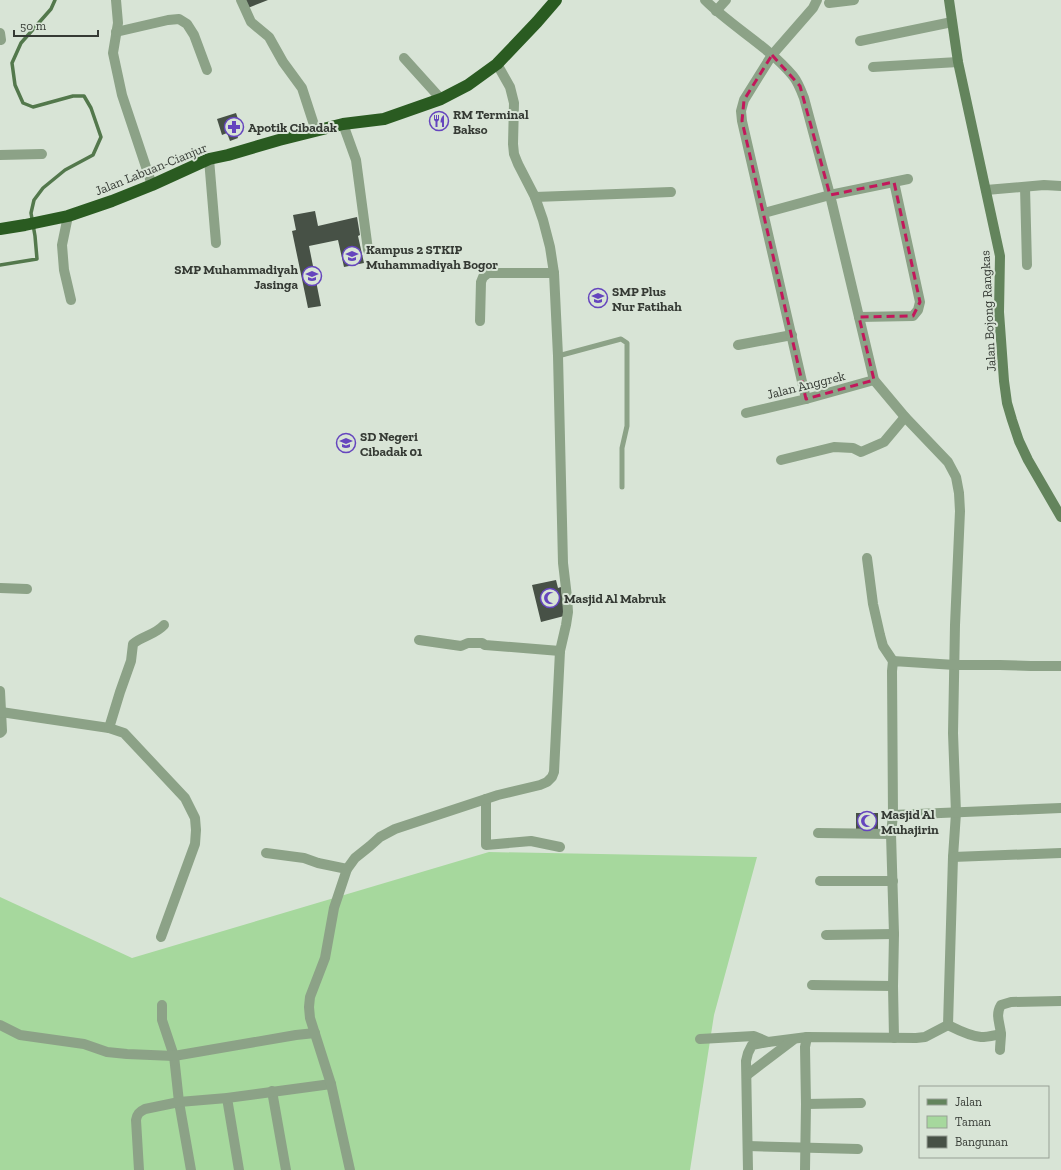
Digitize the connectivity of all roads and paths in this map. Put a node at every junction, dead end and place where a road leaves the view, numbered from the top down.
1 (116, 0) edge
2 (241, 0) edge
3 (556, 0) edge
4 (705, 0) edge
5 (726, 0) edge
6 (817, 0) edge
7 (854, 0) edge
8 (949, 0) edge
9 (829, 3) dead end
10 (716, 11) junction
11 (952, 22) junction
12 (116, 32) junction
13 (860, 41) dead end
14 (772, 55) junction
15 (404, 58) dead end
16 (958, 62) junction
17 (497, 64) junction
18 (873, 67) dead end
19 (207, 70) dead end
20 (441, 99) junction
21 (343, 124) junction
22 (316, 131) junction
23 (42, 154) dead end
24 (0, 155) edge
25 (209, 159) junction
26 (908, 179) dead end
27 (894, 182) junction
28 (152, 185) junction
29 (1061, 186) edge
30 (1025, 187) junction
31 (986, 190) junction
32 (671, 192) dead end
33 (830, 195) junction
34 (535, 197) junction
35 (764, 213) junction
36 (68, 216) junction
37 (0, 229) edge
38 (216, 243) dead end
39 (368, 250) dead end
40 (1027, 264) dead end
41 (554, 273) junction
42 (71, 300) dead end
43 (859, 317) junction
44 (480, 321) dead end
45 (792, 335) junction
46 (738, 345) dead end
47 (558, 356) junction
48 (874, 380) junction
49 (806, 399) junction
50 (746, 413) dead end
51 (905, 417) junction
52 (781, 460) dead end
53 (622, 487) dead end
54 (1061, 517) edge
55 (867, 558) dead end
56 (0, 588) edge
57 (27, 589) dead end
58 (164, 625) dead end
59 (419, 640) dead end
60 (560, 651) junction
61 (893, 662) junction
62 (955, 665) junction
63 (1061, 666) edge
64 (0, 692) edge
65 (1, 712) junction
66 (109, 728) junction
67 (0, 733) edge
68 (486, 799) junction
69 (1061, 808) edge
70 (956, 812) junction
71 (893, 815) junction
72 (818, 833) dead end
73 (891, 834) junction
74 (560, 847) dead end
75 (266, 853) dead end
76 (1061, 853) edge
77 (953, 856) junction
78 (347, 869) junction
79 (892, 881) junction
80 (820, 882) dead end
81 (894, 934) junction
82 (826, 935) dead end
83 (161, 937) dead end
84 (812, 985) dead end
85 (893, 986) junction
86 (1061, 1002) edge
87 (162, 1005) dead end
88 (0, 1025) edge
89 (948, 1025) junction
90 (315, 1033) junction
91 (1001, 1034) junction
92 (806, 1037) junction
93 (894, 1038) junction
94 (700, 1039) dead end
95 (794, 1039) junction
96 (768, 1042) junction
97 (1000, 1050) dead end
98 (174, 1056) junction
99 (747, 1075) junction
100 (331, 1084) junction
101 (272, 1091) junction
102 (227, 1098) junction
103 (179, 1102) junction
104 (861, 1103) dead end
105 (806, 1104) junction
106 (748, 1146) junction
107 (805, 1147) junction
108 (858, 1149) dead end
109 (139, 1170) edge
110 (191, 1170) edge
111 (239, 1170) edge
112 (286, 1170) edge
113 (350, 1170) edge
114 (748, 1170) edge
115 (805, 1170) edge

1 - 12 street
2 - 22 street
3 - 17 highway, Jalan Labuan-Cianjur
4 - 10 street
5 - 10 street
6 - 14 street
7 - 9 street
8 - 11 main road, Jalan Bojong Rangkas
10 - 14 street
11 - 13 street
11 - 16 main road, Jalan Bojong Rangkas
12 - 19 street
12 - 28 street
14 - 33 street
14 - 35 street
15 - 20 street
16 - 18 street
16 - 31 main road, Jalan Bojong Rangkas
17 - 20 highway, Jalan Labuan-Cianjur
17 - 34 street
20 - 21 highway, Jalan Labuan-Cianjur
21 - 22 highway, Jalan Labuan-Cianjur
21 - 39 street
22 - 25 highway, Jalan Labuan-Cianjur
23 - 24 street
25 - 28 highway, Jalan Labuan-Cianjur
25 - 38 street
26 - 27 street
27 - 33 street
27 - 43 street
28 - 36 highway, Jalan Labuan-Cianjur
29 - 30 street
30 - 31 street
30 - 40 street
31 - 54 main road, Jalan Bojong Rangkas
32 - 34 street
33 - 35 street
33 - 43 street
34 - 41 street
35 - 45 street
36 - 37 highway, Jalan Labuan-Cianjur
36 - 42 street
41 - 44 street
41 - 47 street
43 - 48 street
45 - 46 street
45 - 49 street
47 - 53 lane
47 - 60 street
48 - 49 street, Jalan Anggrek
48 - 51 street
49 - 50 street, Jalan Anggrek
51 - 52 street
51 - 62 street
55 - 61 street
56 - 57 street
58 - 66 street
59 - 60 street
60 - 68 street
61 - 62 street
61 - 71 street
62 - 63 street
62 - 70 street
64 - 65 street
65 - 66 street
65 - 67 street
66 - 83 street
68 - 74 street
68 - 78 street
69 - 70 street
70 - 71 street
70 - 77 street
71 - 73 street
72 - 73 street
73 - 79 street
75 - 78 street
76 - 77 street
77 - 89 street
78 - 90 street
79 - 80 street
79 - 81 street
81 - 82 street
81 - 85 street
84 - 85 street
85 - 93 street
86 - 91 street
87 - 98 street
88 - 98 street
89 - 91 street
89 - 93 street
90 - 98 street
90 - 100 street
91 - 97 street
92 - 93 street
92 - 95 street
92 - 105 street
94 - 96 street
95 - 96 street
95 - 99 street
96 - 99 street
98 - 103 street
99 - 106 street
100 - 101 street
100 - 113 street
101 - 102 street
101 - 112 street
102 - 103 street
102 - 111 street
103 - 109 street
103 - 110 street
104 - 105 street
105 - 107 street
106 - 107 street
106 - 114 street
107 - 108 street
107 - 115 street

